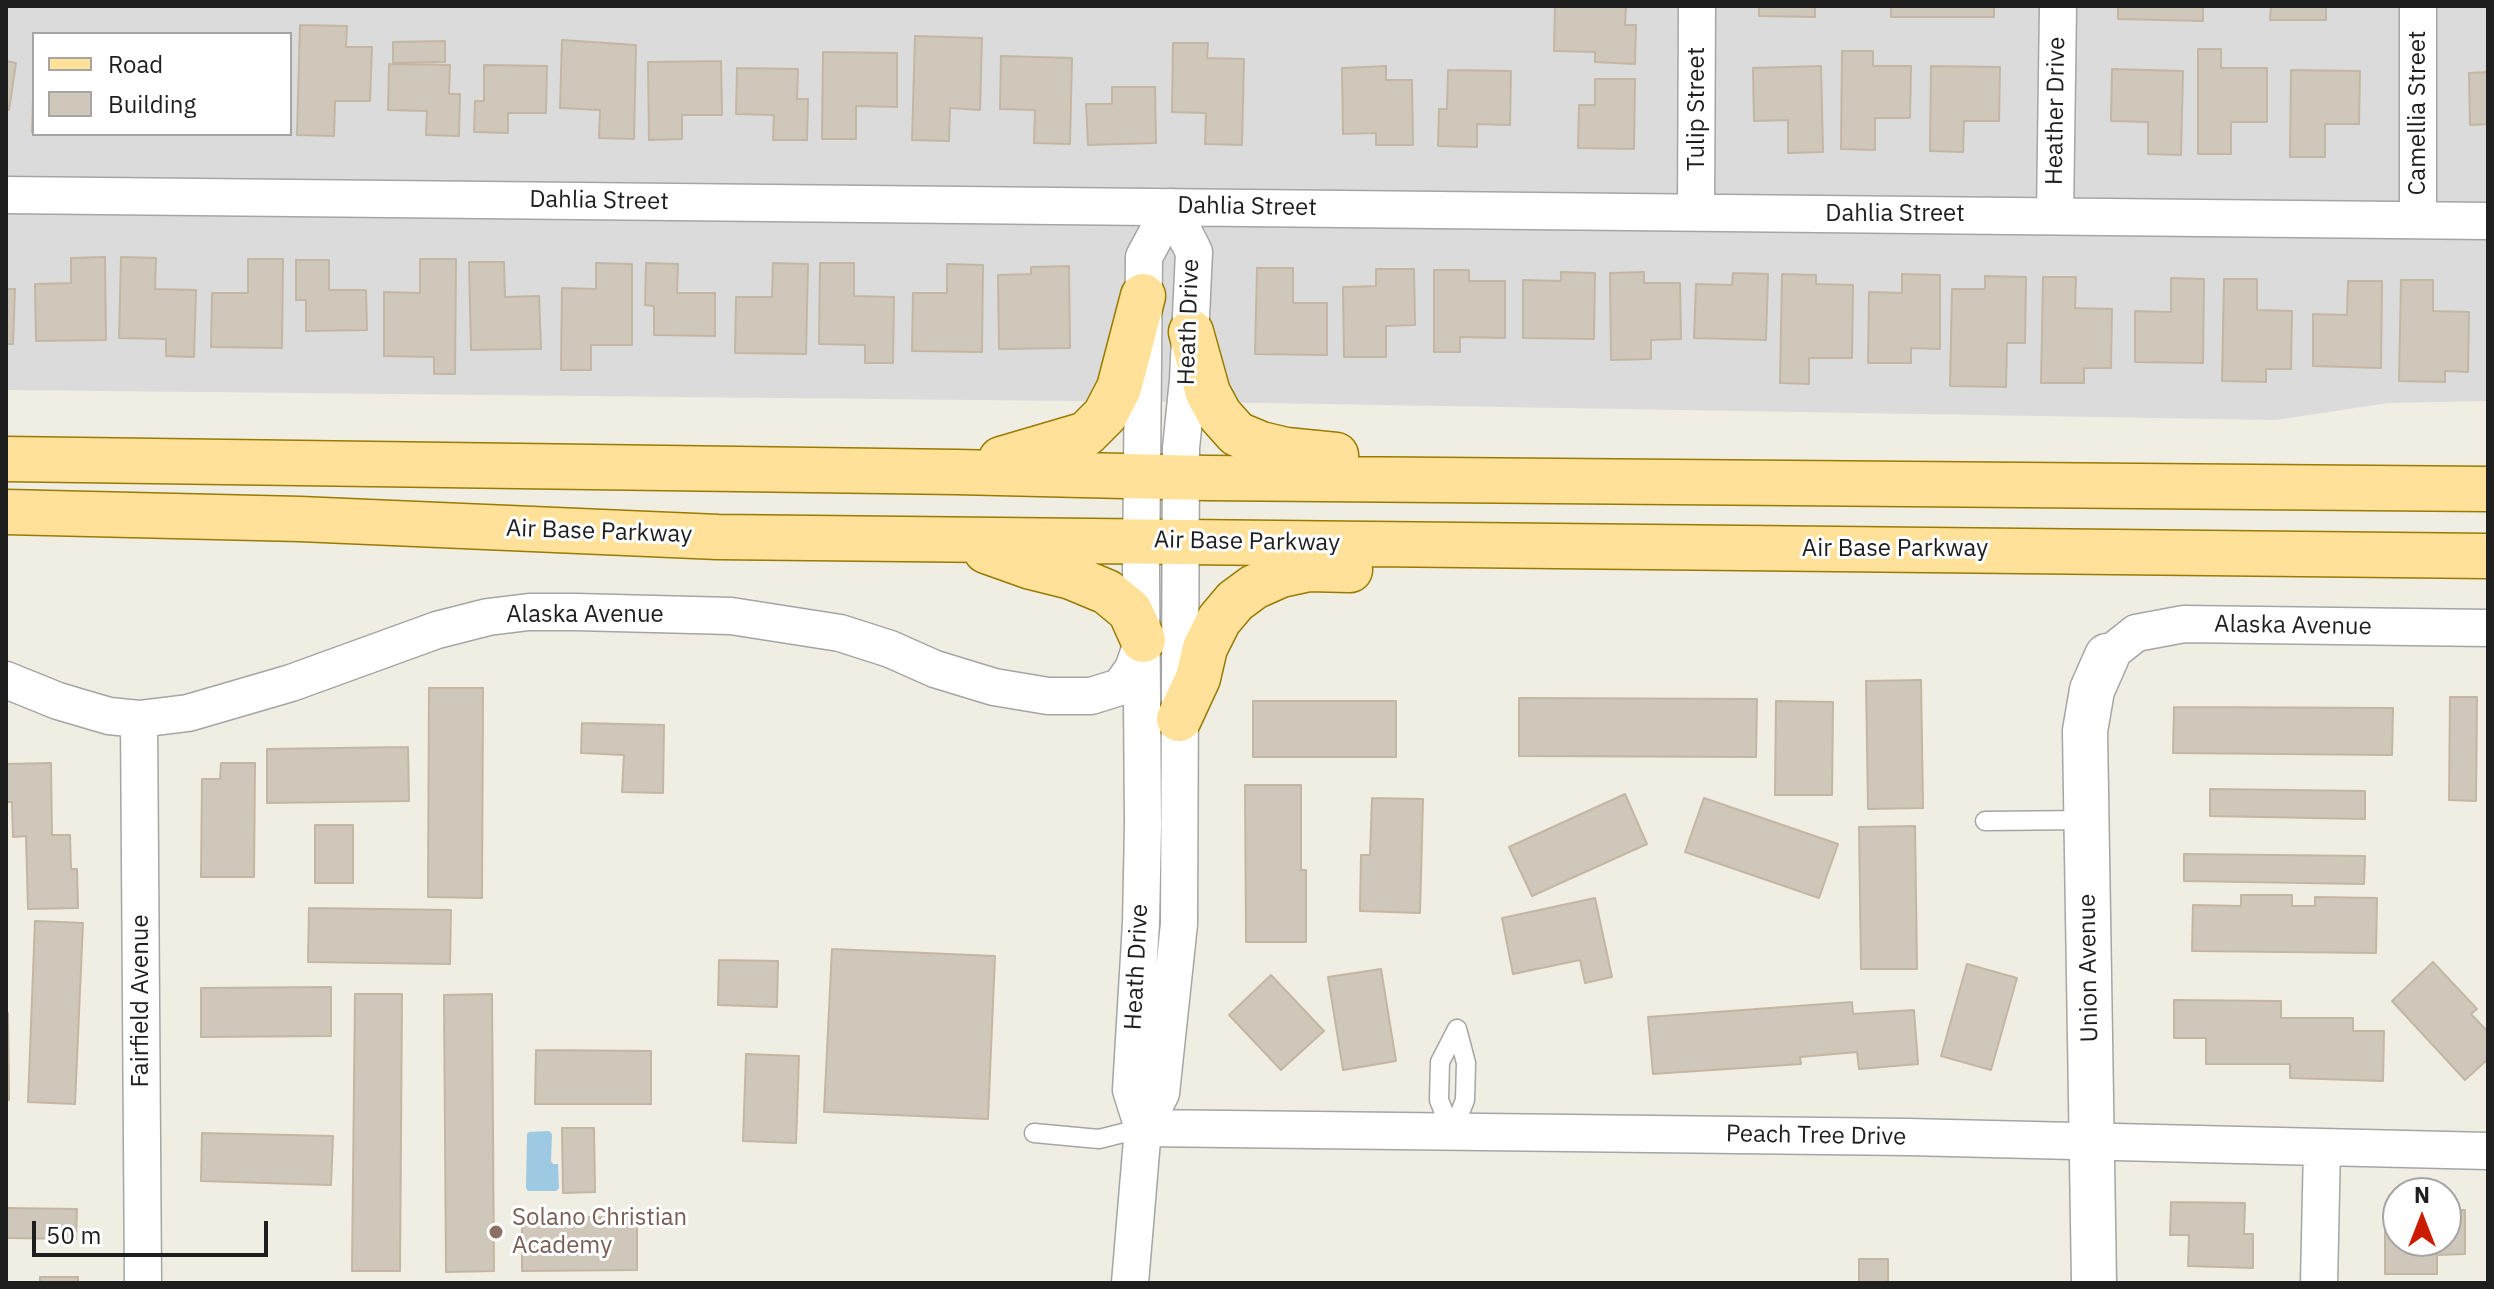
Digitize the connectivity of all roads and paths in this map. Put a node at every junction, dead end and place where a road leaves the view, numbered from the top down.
1 (1697, 6) edge
2 (2058, 6) edge
3 (2418, 6) edge
4 (6, 195) edge
5 (1171, 207) junction
6 (1696, 212) junction
7 (2055, 215) junction
8 (2418, 220) junction
9 (2488, 221) edge
10 (1143, 296) junction
11 (1191, 332) junction
12 (6, 459) edge
13 (957, 472) junction
14 (1162, 476) junction
15 (1456, 479) junction
16 (2488, 489) edge
17 (6, 512) edge
18 (954, 538) junction
19 (1161, 541) junction
20 (1671, 547) junction
21 (2488, 556) edge
22 (2488, 628) edge
23 (1143, 640) junction
24 (2107, 656) joint
25 (6, 680) edge
26 (139, 719) junction
27 (1179, 719) junction
28 (2087, 820) junction
29 (1985, 821) dead end
30 (1143, 1128) junction
31 (1034, 1133) dead end
32 (2093, 1142) junction
33 (2322, 1147) junction
34 (2488, 1151) edge
35 (143, 1283) edge
36 (1130, 1283) edge
37 (2094, 1283) edge
38 (2319, 1283) edge

1 - 6 street, Tulip Street
2 - 7 street, Heather Drive
3 - 8 street, Camellia Street
4 - 5 street, Dahlia Street
5 - 6 street, Dahlia Street
5 - 10 street, Heath Drive
5 - 11 street, Heath Drive
6 - 7 street, Dahlia Street
7 - 8 street, Dahlia Street
8 - 9 street, Dahlia Street
10 - 13 main road
10 - 14 street, Heath Drive
11 - 14 street, Heath Drive
11 - 15 main road
12 - 13 main road
13 - 14 main road
14 - 15 main road
14 - 19 street, Heath Drive
15 - 16 main road
17 - 18 main road, Air Base Parkway
18 - 19 main road, Air Base Parkway
18 - 23 main road
19 - 20 main road, Air Base Parkway
19 - 23 street, Heath Drive
19 - 27 street, Heath Drive
20 - 21 main road, Air Base Parkway
20 - 27 main road
22 - 24 street, Alaska Avenue
23 - 26 street, Alaska Avenue
23 - 30 street, Heath Drive
24 - 28 street, Union Avenue
25 - 26 street, Alaska Avenue
26 - 35 street, Fairfield Avenue
27 - 30 street, Heath Drive
28 - 29 lane
28 - 32 street, Union Avenue
30 - 31 lane
30 - 32 street, Peach Tree Drive
30 - 36 street, Heath Drive
32 - 33 street, Peach Tree Drive
32 - 37 street, Union Avenue
33 - 34 street, Peach Tree Drive
33 - 38 street

